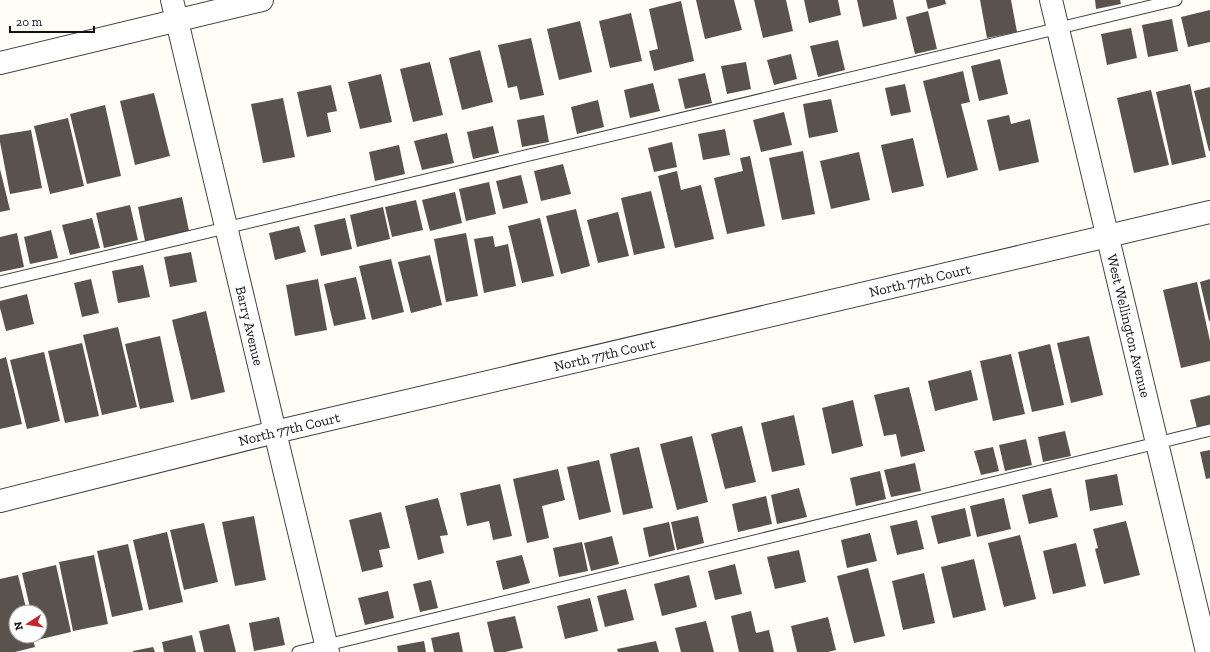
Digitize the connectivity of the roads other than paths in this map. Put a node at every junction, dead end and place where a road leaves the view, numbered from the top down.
1 (262, 0) edge
2 (1051, 0) edge
3 (1176, 0) edge
4 (175, 10) edge
5 (1058, 28) junction
6 (0, 63) edge
7 (1210, 212) edge
8 (226, 228) junction
9 (1108, 236) junction
10 (0, 282) edge
11 (1210, 430) edge
12 (275, 432) junction
13 (1158, 442) junction
14 (0, 501) edge
15 (328, 649) edge
16 (298, 652) edge
17 (1208, 652) edge

1 - 4 street
2 - 5 street, West Wellington Avenue
3 - 5 lane
4 - 6 street
4 - 8 street, Barry Avenue
5 - 8 lane
5 - 9 street, West Wellington Avenue
7 - 9 street, North 77th Court
8 - 10 lane
8 - 12 street, Barry Avenue
9 - 12 street, North 77th Court
9 - 13 street, West Wellington Avenue
11 - 13 lane
12 - 14 street, North 77th Court
12 - 15 street, Barry Avenue
13 - 15 lane
13 - 17 street, West Wellington Avenue
15 - 16 lane

